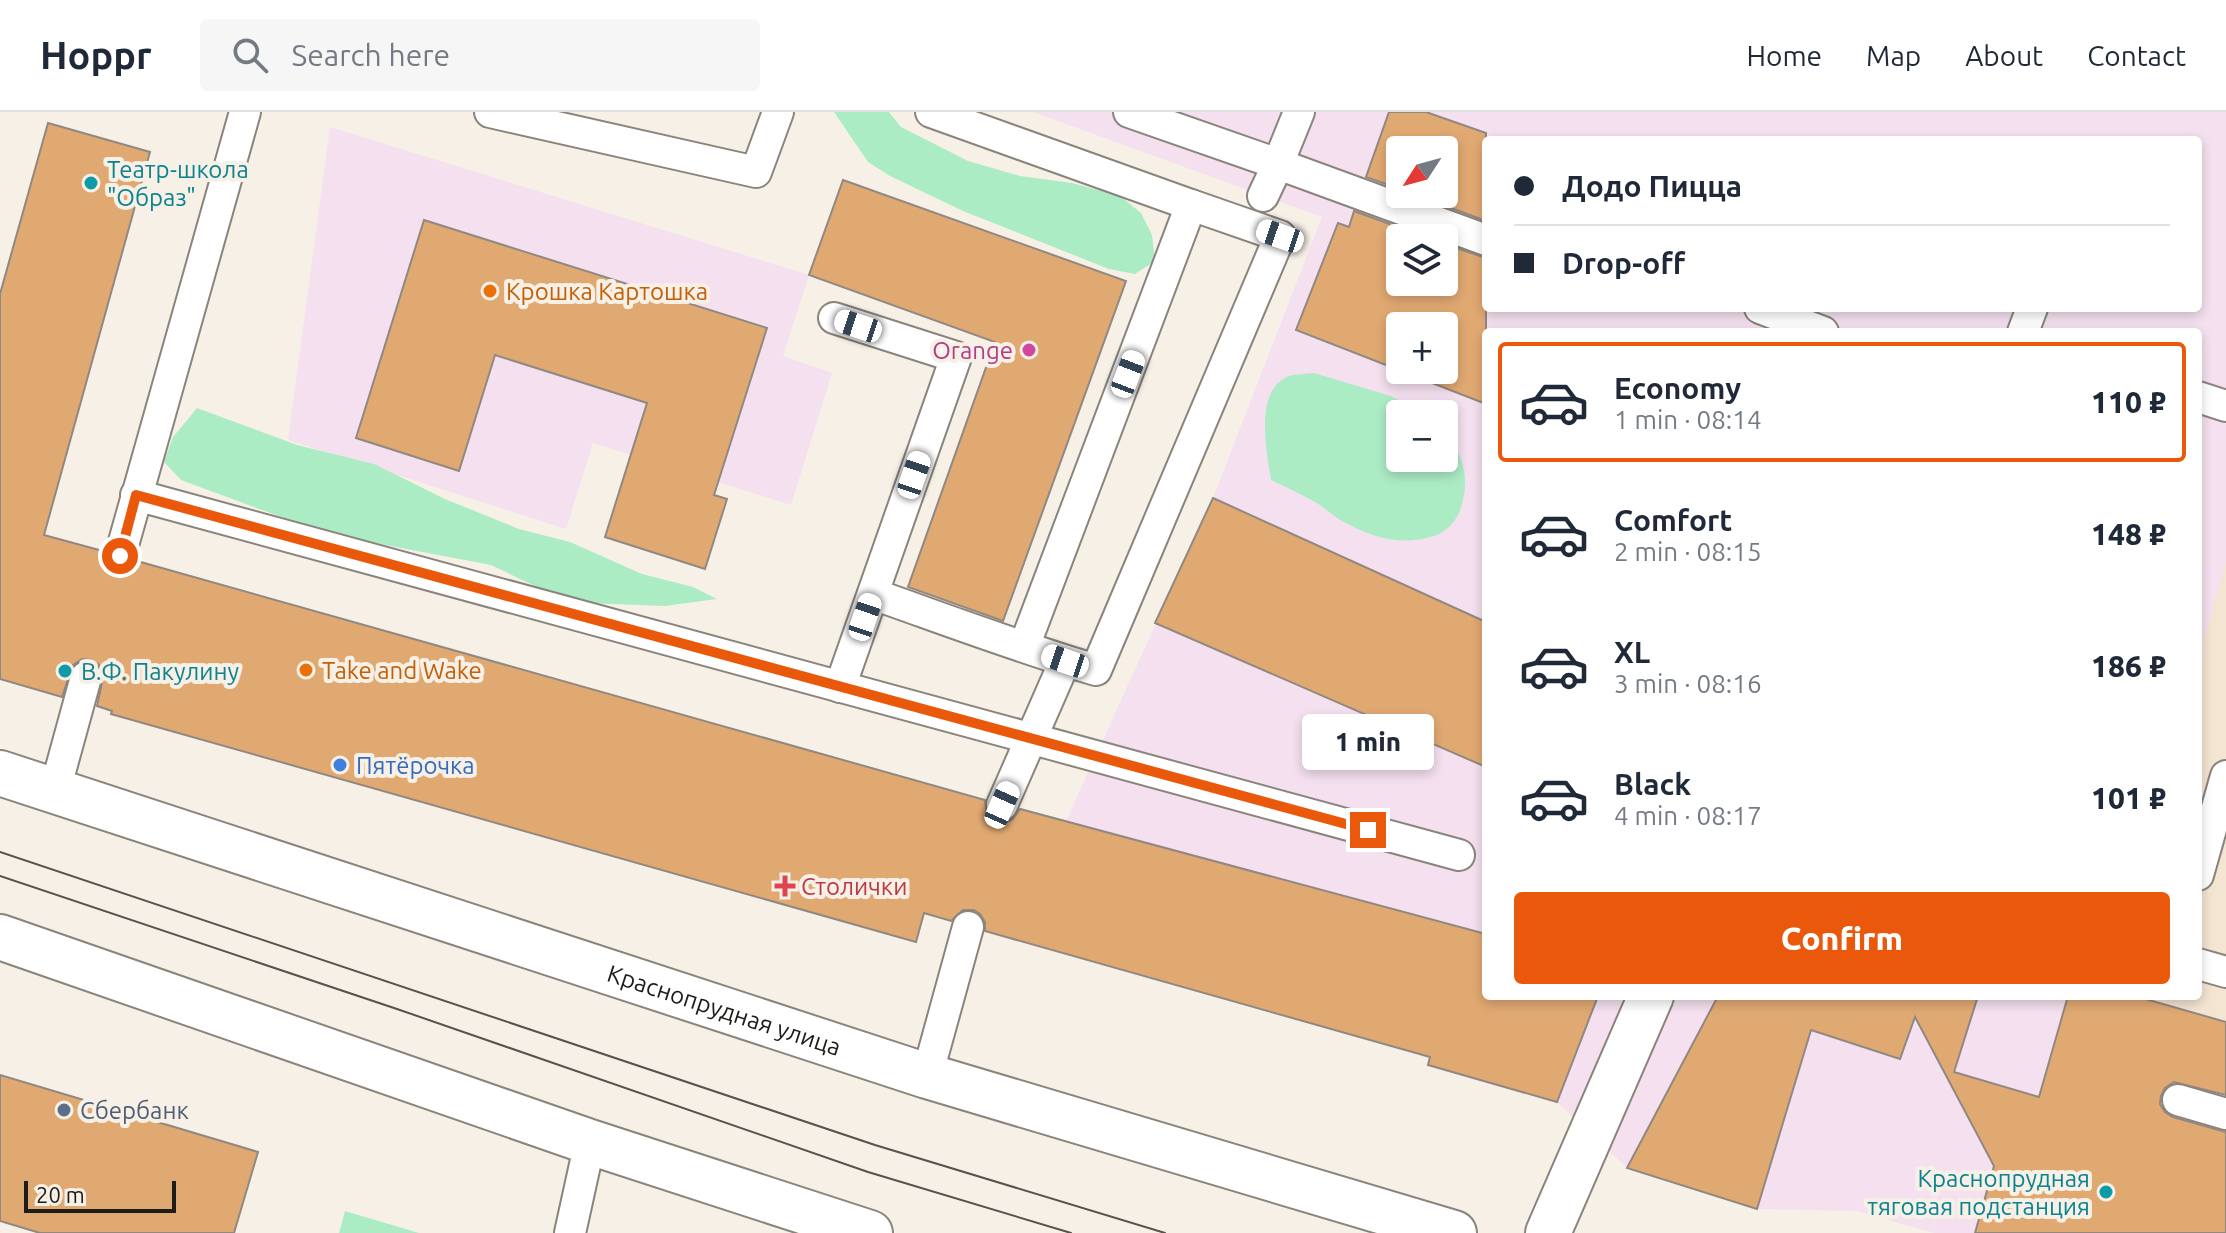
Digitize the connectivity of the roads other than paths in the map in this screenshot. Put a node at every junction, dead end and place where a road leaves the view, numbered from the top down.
1 (245, 112) edge
2 (490, 112) edge
3 (778, 112) edge
4 (931, 112) edge
5 (1129, 112) edge
6 (1299, 112) edge
7 (1278, 164) junction
8 (1263, 196) dead end
9 (1191, 205) junction
10 (1482, 239) edge
11 (1770, 312) edge
12 (834, 318) dead end
13 (1812, 328) edge
14 (2202, 398) edge
15 (2226, 406) edge
16 (136, 495) junction
17 (120, 556) dead end
18 (873, 594) junction
19 (1024, 647) junction
20 (1065, 661) junction
21 (86, 677) dead end
22 (840, 687) junction
23 (1031, 739) junction
24 (0, 773) edge
25 (2226, 776) edge
26 (55, 790) junction
27 (1002, 805) dead end
28 (1459, 855) dead end
29 (2202, 861) edge
30 (968, 927) dead end
31 (0, 937) edge
32 (2202, 965) edge
33 (2226, 972) edge
34 (1649, 1000) edge
35 (927, 1076) junction
36 (2178, 1100) dead end
37 (2226, 1114) edge
38 (590, 1142) junction
39 (570, 1233) edge
40 (870, 1233) edge
41 (1454, 1233) edge
42 (1548, 1233) edge

1 - 16 lane
2 - 3 lane
4 - 9 lane
5 - 7 lane
6 - 7 lane
7 - 8 lane
7 - 10 lane
9 - 19 lane
9 - 20 lane
11 - 13 lane
12 - 18 lane
14 - 15 lane
16 - 17 lane
16 - 22 lane
18 - 19 lane
18 - 22 lane
19 - 20 lane
20 - 23 lane
21 - 26 lane
22 - 23 lane
23 - 27 lane
23 - 28 lane
24 - 26 main road, Краснопрудная улица
25 - 29 lane
26 - 35 main road, Краснопрудная улица
30 - 35 lane
31 - 38 main road
32 - 33 lane
34 - 42 main road
35 - 41 main road, Краснопрудная улица
36 - 37 lane
38 - 39 lane
38 - 40 main road

